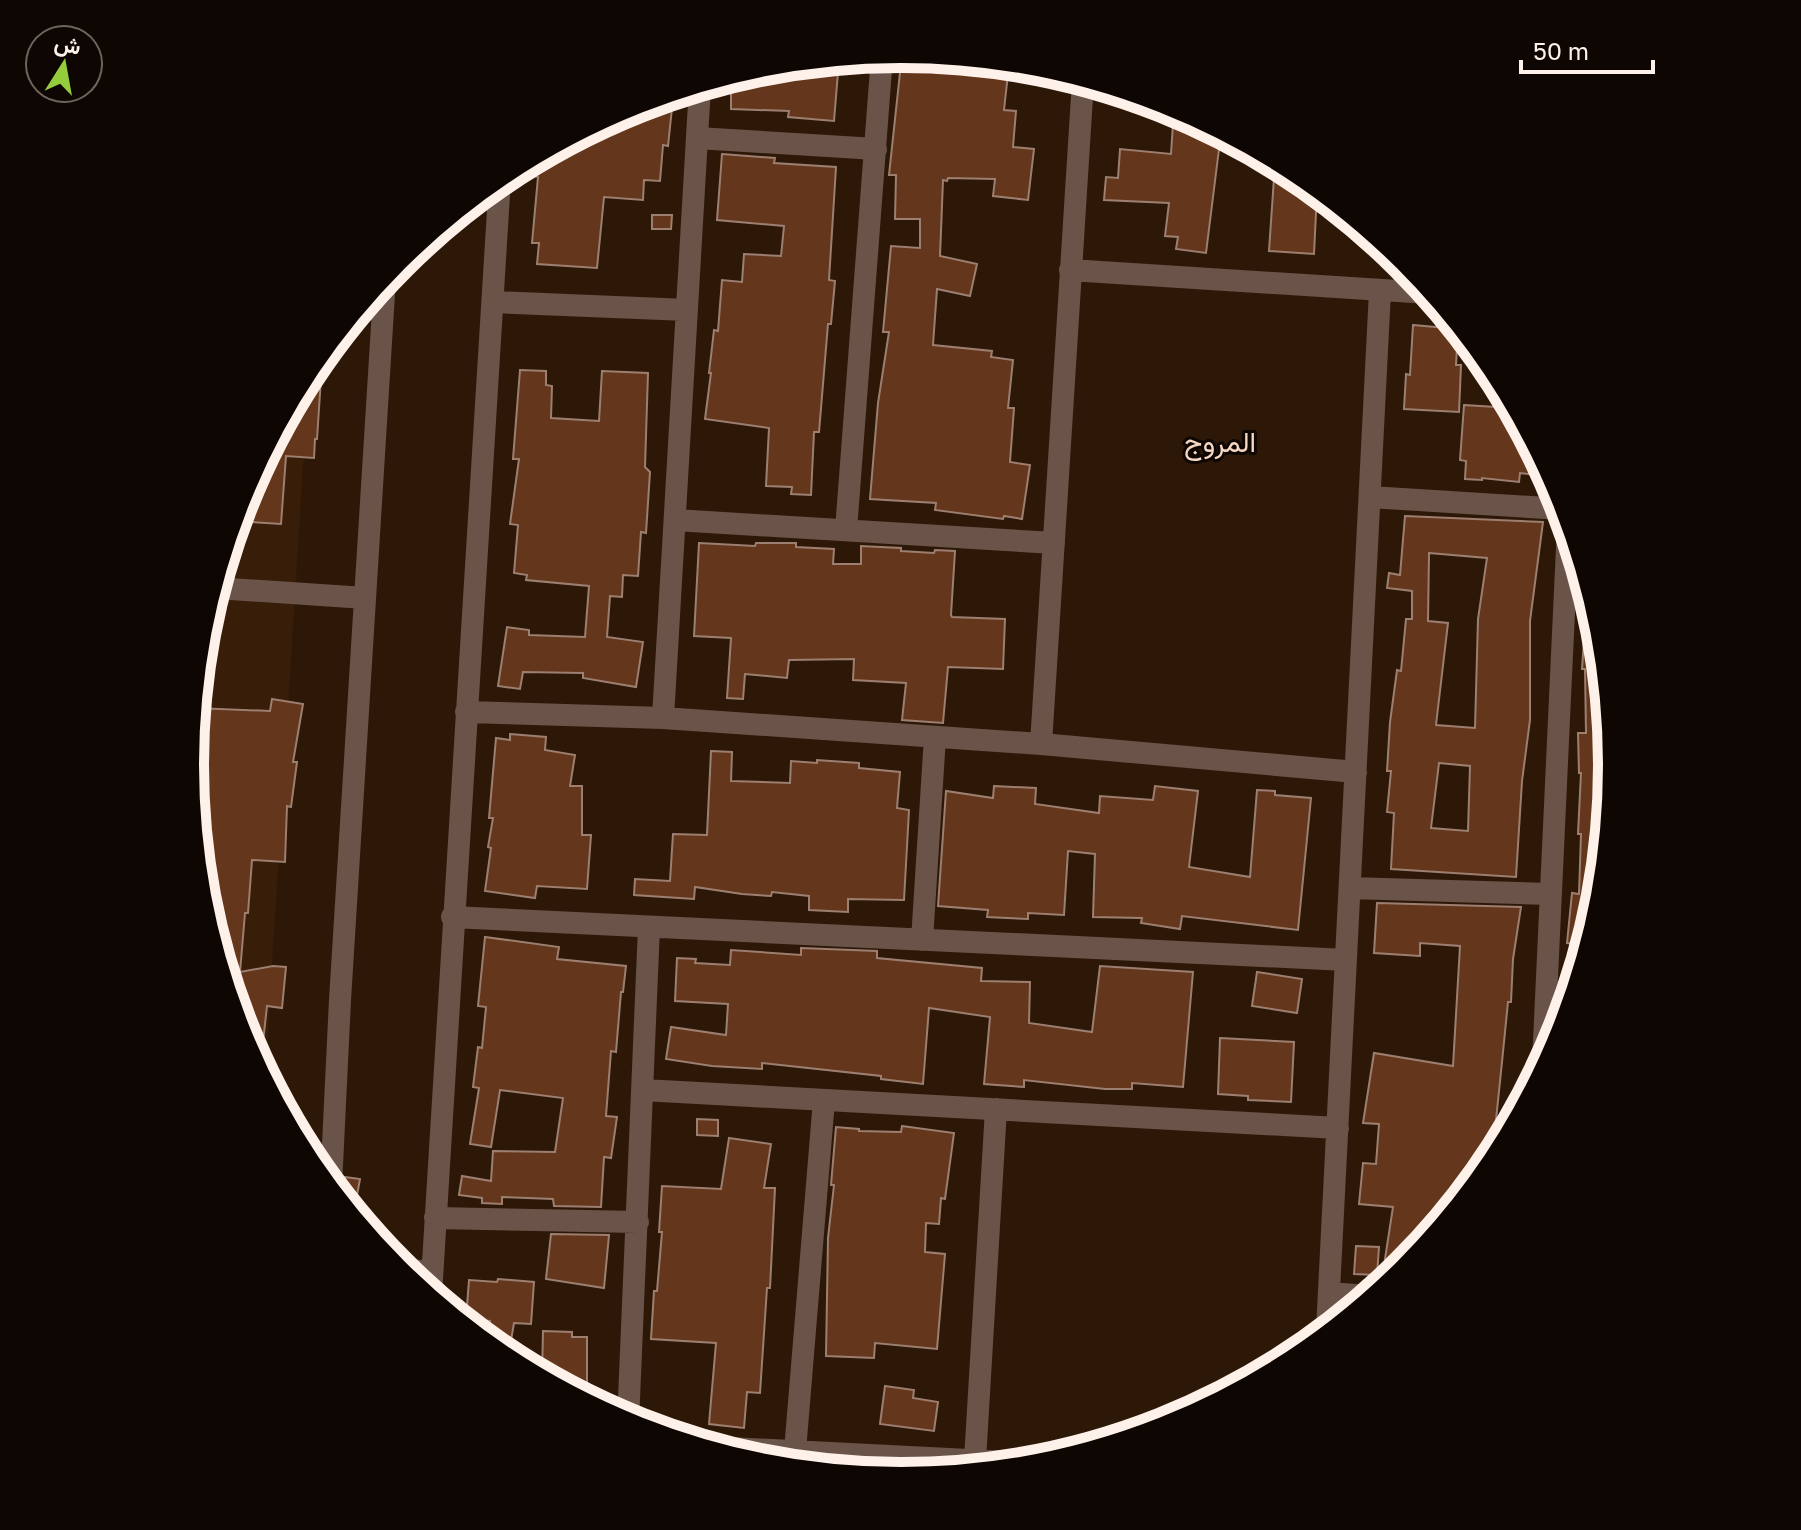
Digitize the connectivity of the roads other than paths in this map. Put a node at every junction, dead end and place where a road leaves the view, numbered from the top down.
1 (881, 68) edge
2 (1082, 92) edge
3 (699, 98) edge
4 (697, 138) junction
5 (876, 149) junction
6 (499, 195) edge
7 (1070, 270) junction
8 (1380, 291) junction
9 (1413, 292) edge
10 (384, 297) edge
11 (493, 302) junction
12 (687, 310) junction
13 (1370, 497) junction
14 (1548, 508) edge
15 (675, 520) junction
16 (846, 530) junction
17 (1054, 543) junction
18 (1566, 559) edge
19 (226, 589) edge
20 (365, 598) junction
21 (466, 712) junction
22 (663, 718) junction
23 (935, 737) junction
24 (1041, 744) junction
25 (1356, 772) junction
26 (1350, 888) junction
27 (1551, 894) junction
28 (452, 917) junction
29 (649, 927) junction
30 (922, 940) junction
31 (1346, 960) junction
32 (1554, 1007) edge
33 (643, 1090) junction
34 (824, 1100) junction
35 (996, 1109) junction
36 (1338, 1128) junction
37 (332, 1167) edge
38 (435, 1218) junction
39 (638, 1222) junction
40 (422, 1271) edge
41 (432, 1272) junction
42 (432, 1280) edge
43 (1329, 1293) junction
44 (1353, 1295) edge
45 (1328, 1316) edge
46 (629, 1407) edge
47 (770, 1450) edge
48 (795, 1451) junction
49 (975, 1458) edge
50 (961, 1459) edge

1 - 5 street
2 - 7 street
3 - 4 street
4 - 5 street
4 - 12 street
5 - 16 street
6 - 11 street
7 - 8 street
7 - 17 street
8 - 9 street
8 - 13 street
10 - 20 street
11 - 12 street
11 - 21 street
12 - 15 street
13 - 14 street
13 - 25 street
15 - 16 street
15 - 22 street
16 - 17 street
17 - 24 street
18 - 27 street
19 - 20 street
20 - 37 street
21 - 22 street
21 - 28 street
22 - 23 street
23 - 24 street
23 - 30 street
24 - 25 street
25 - 26 street
26 - 27 street
26 - 31 street
27 - 32 street
28 - 29 street
28 - 38 street
29 - 30 street
29 - 33 street
30 - 31 street
31 - 36 street
33 - 34 street
33 - 39 street
34 - 35 street
34 - 48 street
35 - 36 street
35 - 49 street
36 - 43 street
38 - 39 street
38 - 41 street
39 - 46 street
40 - 41 street
41 - 42 street
43 - 44 street
43 - 45 street
47 - 48 street
48 - 50 street

